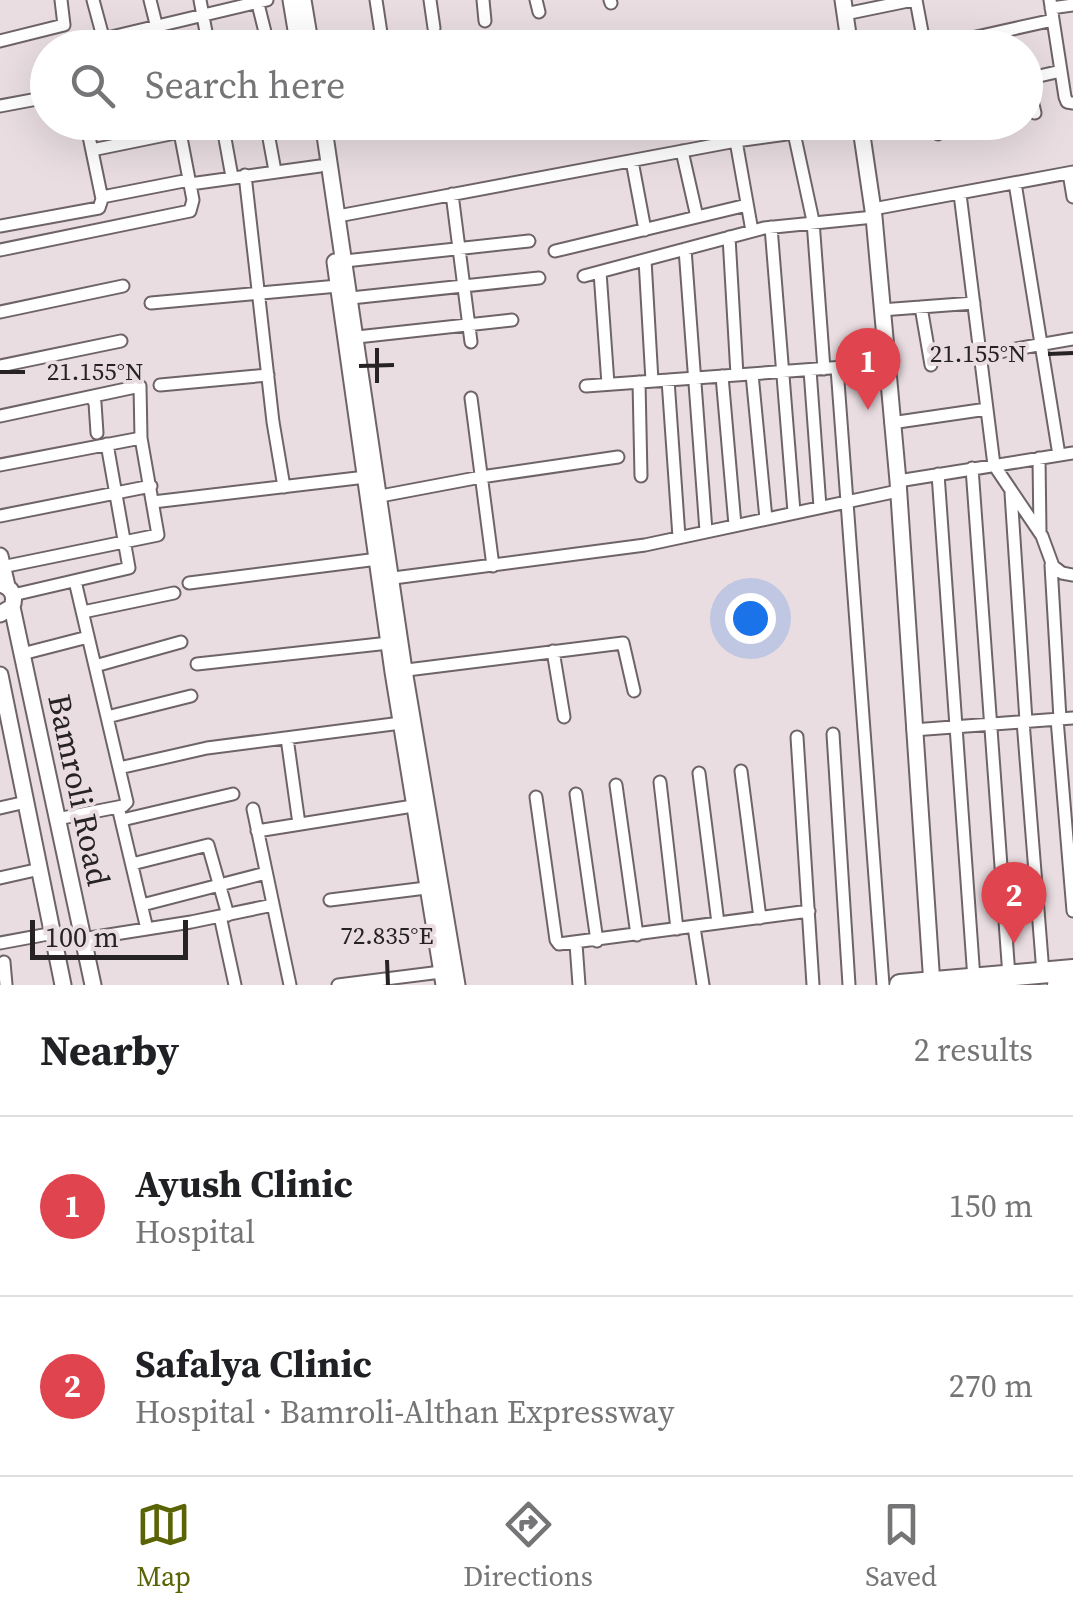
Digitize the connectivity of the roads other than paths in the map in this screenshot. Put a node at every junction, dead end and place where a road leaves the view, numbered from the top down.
1 (62, 0) edge
2 (93, 0) edge
3 (150, 0) edge
4 (200, 0) edge
5 (290, 0) edge
6 (303, 0) edge
7 (376, 0) edge
8 (430, 0) edge
9 (482, 0) edge
10 (914, 0) edge
11 (260, 1) edge
12 (1073, 4) edge
13 (844, 7) edge
14 (1052, 9) edge
15 (203, 14) junction
16 (485, 20) dead end
17 (156, 26) junction
18 (434, 28) dead end
19 (44, 30) edge
20 (101, 30) edge
21 (144, 30) edge
22 (157, 30) edge
23 (206, 30) edge
24 (266, 30) edge
25 (296, 30) edge
26 (308, 30) edge
27 (380, 30) edge
28 (922, 30) edge
29 (984, 30) edge
30 (30, 34) edge
31 (0, 41) edge
32 (1073, 55) edge
33 (1059, 57) junction
34 (1061, 71) junction
35 (1043, 75) edge
36 (30, 100) edge
37 (1073, 103) edge
38 (0, 106) edge
39 (90, 140) edge
40 (130, 140) edge
41 (182, 140) edge
42 (228, 140) edge
43 (269, 140) edge
44 (316, 140) edge
45 (326, 140) edge
46 (749, 140) edge
47 (796, 140) edge
48 (863, 140) edge
49 (736, 142) junction
50 (92, 150) junction
51 (682, 151) junction
52 (632, 161) junction
53 (320, 166) junction
54 (275, 172) junction
55 (1071, 173) edge
56 (239, 176) junction
57 (190, 182) junction
58 (1016, 183) junction
59 (452, 194) junction
60 (960, 194) junction
61 (102, 197) junction
62 (1073, 198) edge
63 (747, 205) junction
64 (874, 213) junction
65 (338, 216) junction
66 (698, 217) junction
67 (813, 221) junction
68 (0, 226) edge
69 (771, 227) junction
70 (645, 230) junction
71 (752, 231) junction
72 (729, 237) junction
73 (530, 240) dead end
74 (460, 249) junction
75 (685, 249) junction
76 (0, 250) edge
77 (555, 252) dead end
78 (645, 260) junction
79 (346, 262) junction
80 (600, 272) junction
81 (584, 276) dead end
82 (539, 278) dead end
83 (123, 286) dead end
84 (338, 286) junction
85 (464, 288) junction
86 (259, 295) junction
87 (351, 298) junction
88 (151, 302) dead end
89 (974, 303) junction
90 (922, 307) junction
91 (881, 310) junction
92 (0, 312) edge
93 (512, 320) dead end
94 (469, 323) junction
95 (357, 338) junction
96 (1073, 339) edge
97 (121, 342) dead end
98 (472, 342) dead end
99 (1041, 345) junction
100 (981, 355) junction
101 (885, 364) junction
102 (932, 365) dead end
103 (0, 366) edge
104 (824, 369) junction
105 (781, 372) junction
106 (752, 374) junction
107 (268, 375) junction
108 (737, 375) junction
109 (722, 376) junction
110 (694, 378) junction
111 (668, 380) junction
112 (645, 382) junction
113 (608, 384) junction
114 (160, 386) dead end
115 (586, 386) dead end
116 (91, 397) junction
117 (471, 398) dead end
118 (988, 409) junction
119 (0, 416) edge
120 (891, 423) junction
121 (97, 433) dead end
122 (141, 438) junction
123 (107, 444) junction
124 (1073, 452) edge
125 (1058, 455) junction
126 (618, 457) dead end
127 (1039, 458) junction
128 (0, 465) edge
129 (994, 465) junction
130 (972, 468) junction
131 (938, 474) junction
132 (641, 476) dead end
133 (366, 477) junction
134 (481, 477) junction
135 (151, 486) junction
136 (898, 486) junction
137 (284, 487) junction
138 (1011, 489) junction
139 (117, 492) junction
140 (375, 497) junction
141 (847, 501) junction
142 (153, 502) junction
143 (820, 507) junction
144 (794, 512) junction
145 (0, 516) edge
146 (766, 518) junction
147 (735, 525) junction
148 (706, 531) junction
149 (1040, 532) junction
150 (679, 537) junction
151 (127, 541) junction
152 (378, 560) junction
153 (1, 561) edge
154 (1051, 561) junction
155 (493, 566) junction
156 (1073, 575) edge
157 (387, 579) junction
158 (75, 582) junction
159 (189, 583) dead end
160 (174, 593) dead end
161 (6, 597) edge
162 (82, 612) junction
163 (88, 637) junction
164 (181, 642) dead end
165 (389, 643) junction
166 (554, 651) junction
167 (22, 654) junction
168 (197, 664) dead end
169 (95, 666) junction
170 (398, 671) junction
171 (1, 683) edge
172 (634, 691) dead end
173 (191, 696) dead end
174 (107, 717) junction
175 (564, 717) dead end
176 (1063, 719) edge
177 (1024, 721) junction
178 (401, 723) junction
179 (990, 723) junction
180 (958, 725) junction
181 (913, 730) junction
182 (832, 734) dead end
183 (798, 737) dead end
184 (287, 738) junction
185 (7, 749) edge
186 (119, 768) junction
187 (741, 771) dead end
188 (699, 774) dead end
189 (660, 782) dead end
190 (616, 785) dead end
191 (234, 794) dead end
192 (576, 794) dead end
193 (536, 797) dead end
194 (26, 802) junction
195 (413, 806) junction
196 (0, 808) edge
197 (253, 809) dead end
198 (120, 814) junction
199 (57, 819) junction
200 (300, 824) junction
201 (258, 831) junction
202 (132, 864) junction
203 (40, 868) junction
204 (266, 873) junction
205 (0, 878) edge
206 (221, 885) junction
207 (426, 888) junction
208 (330, 900) dead end
209 (273, 905) junction
210 (142, 906) junction
211 (808, 910) junction
212 (1073, 911) edge
213 (224, 916) junction
214 (760, 918) junction
215 (718, 923) junction
216 (694, 927) junction
217 (147, 929) junction
218 (678, 929) junction
219 (54, 933) junction
220 (637, 935) junction
221 (83, 939) junction
222 (597, 940) junction
223 (0, 943) edge
224 (576, 944) junction
225 (4, 962) dead end
226 (1073, 970) edge
227 (1009, 976) junction
228 (442, 978) edge
229 (974, 979) junction
230 (1050, 979) edge
231 (932, 984) edge
232 (1073, 984) edge
233 (6, 985) edge
234 (63, 985) edge
235 (93, 985) edge
236 (235, 985) edge
237 (290, 985) edge
238 (338, 985) edge
239 (457, 985) edge
240 (580, 985) edge
241 (703, 985) edge
242 (813, 985) edge
243 (849, 985) edge
244 (884, 985) edge
245 (900, 985) edge

1 - 19 street
2 - 20 street
3 - 17 street
4 - 15 street
5 - 25 street
6 - 26 street
7 - 27 street
8 - 18 street
9 - 16 street
10 - 13 street
10 - 28 street
11 - 15 street
11 - 24 street
12 - 14 street
14 - 29 street
14 - 33 street
15 - 17 street
15 - 23 street
17 - 21 street
17 - 22 street
30 - 31 street
32 - 33 street
33 - 34 street
34 - 35 street
34 - 37 street
36 - 38 street
39 - 50 street
40 - 50 street
41 - 57 street
42 - 56 street
43 - 54 street
44 - 53 street
45 - 65 street
46 - 49 street
47 - 67 street
48 - 64 street
49 - 51 street
49 - 63 street
50 - 61 street
51 - 52 street
51 - 66 street
52 - 59 street
52 - 70 street
53 - 54 street
53 - 84 street
54 - 56 street
55 - 58 street
55 - 62 street
56 - 57 street
56 - 86 street
57 - 61 street
57 - 76 street
58 - 60 street
58 - 99 street
59 - 65 street
59 - 74 street
60 - 64 street
60 - 89 street
61 - 68 street
63 - 66 street
63 - 71 street
64 - 67 street
64 - 91 street
65 - 79 street
66 - 70 street
67 - 69 street
67 - 104 street
69 - 71 street
69 - 105 street
70 - 77 street
71 - 72 street
72 - 75 street
72 - 108 street
73 - 74 street
74 - 79 street
74 - 85 street
75 - 78 street
75 - 110 street
78 - 80 street
78 - 112 street
79 - 87 street
80 - 81 street
80 - 113 street
82 - 85 street
83 - 92 street
84 - 86 street
84 - 133 street
85 - 87 street
85 - 94 street
86 - 88 street
86 - 107 street
87 - 95 street
89 - 90 street
89 - 100 street
90 - 91 street
90 - 102 street
91 - 101 street
93 - 94 street
94 - 95 street
94 - 98 street
95 - 140 street
96 - 99 street
97 - 103 street
99 - 100 street
99 - 125 street
100 - 118 street
101 - 104 street
101 - 120 street
104 - 105 street
104 - 141 street
104 - 143 street
105 - 106 street
105 - 144 street
106 - 108 street
106 - 146 street
107 - 114 street
107 - 137 street
108 - 109 street
109 - 110 street
109 - 147 street
110 - 111 street
110 - 148 street
111 - 112 street
111 - 150 street
112 - 113 street
112 - 132 street
113 - 115 street
116 - 119 street
116 - 121 street
116 - 122 street
117 - 134 street
118 - 120 street
118 - 129 street
120 - 136 street
122 - 123 street
122 - 135 street
123 - 128 street
123 - 139 street
124 - 125 street
125 - 127 street
126 - 134 street
127 - 129 street
127 - 149 street
129 - 130 street
129 - 138 street
130 - 131 street
130 - 179 street
131 - 136 street
131 - 180 street
133 - 137 street
133 - 140 street
134 - 140 street
134 - 155 street
135 - 139 street
135 - 142 street
136 - 141 street
136 - 181 street
137 - 142 street
138 - 149 street
138 - 177 street
139 - 145 street
139 - 151 street
140 - 152 street
140 - 157 street
141 - 143 street
141 - 244 street
142 - 151 street
143 - 144 street
144 - 146 street
146 - 147 street
147 - 148 street
148 - 150 street
149 - 154 street
150 - 155 street
151 - 153 street
151 - 158 street
152 - 157 street
152 - 159 street
153 - 161 street, Bamroli Road
154 - 156 street
154 - 176 street
155 - 157 street
157 - 165 street
157 - 170 street
158 - 161 street
158 - 162 street
160 - 162 street
161 - 167 street, Bamroli Road
162 - 163 street
163 - 167 street
163 - 169 street
164 - 169 street
165 - 168 street
165 - 170 street
166 - 170 street
166 - 172 street
166 - 175 street
167 - 199 street, Bamroli Road
169 - 174 street
170 - 178 street
170 - 239 street
171 - 185 street, Bamroli Road
173 - 174 street
174 - 186 street
176 - 177 street
176 - 212 street
177 - 179 street
177 - 230 street
178 - 184 street
178 - 195 street
179 - 180 street
179 - 227 street
180 - 181 street
180 - 229 street
181 - 231 street
182 - 243 street
183 - 211 street
184 - 186 street
184 - 200 street
185 - 194 street, Bamroli Road
186 - 198 street
187 - 214 street
188 - 215 street
189 - 218 street
190 - 220 street
191 - 198 street
192 - 222 street
193 - 224 street
194 - 196 street
194 - 203 street, Bamroli Road
195 - 200 street
195 - 207 street
197 - 201 street
198 - 199 street
198 - 202 street
199 - 221 street, Bamroli Road
200 - 201 street
201 - 204 street
202 - 206 street
202 - 210 street
203 - 205 street
203 - 219 street, Bamroli Road
204 - 206 street
204 - 209 street
206 - 210 street
206 - 213 street
207 - 208 street
207 - 228 street
209 - 213 street
209 - 237 street
210 - 217 street
211 - 214 street
211 - 242 street
213 - 217 street
213 - 236 street
214 - 215 street
215 - 216 street
216 - 218 street
216 - 241 street
217 - 221 street
218 - 220 street
219 - 223 street
219 - 234 street, Bamroli Road
220 - 222 street
221 - 235 street, Bamroli Road
222 - 224 street
224 - 240 street
225 - 233 street
226 - 230 main road
227 - 229 main road
227 - 230 main road
228 - 238 street
229 - 231 main road
230 - 232 main road
231 - 245 main road

